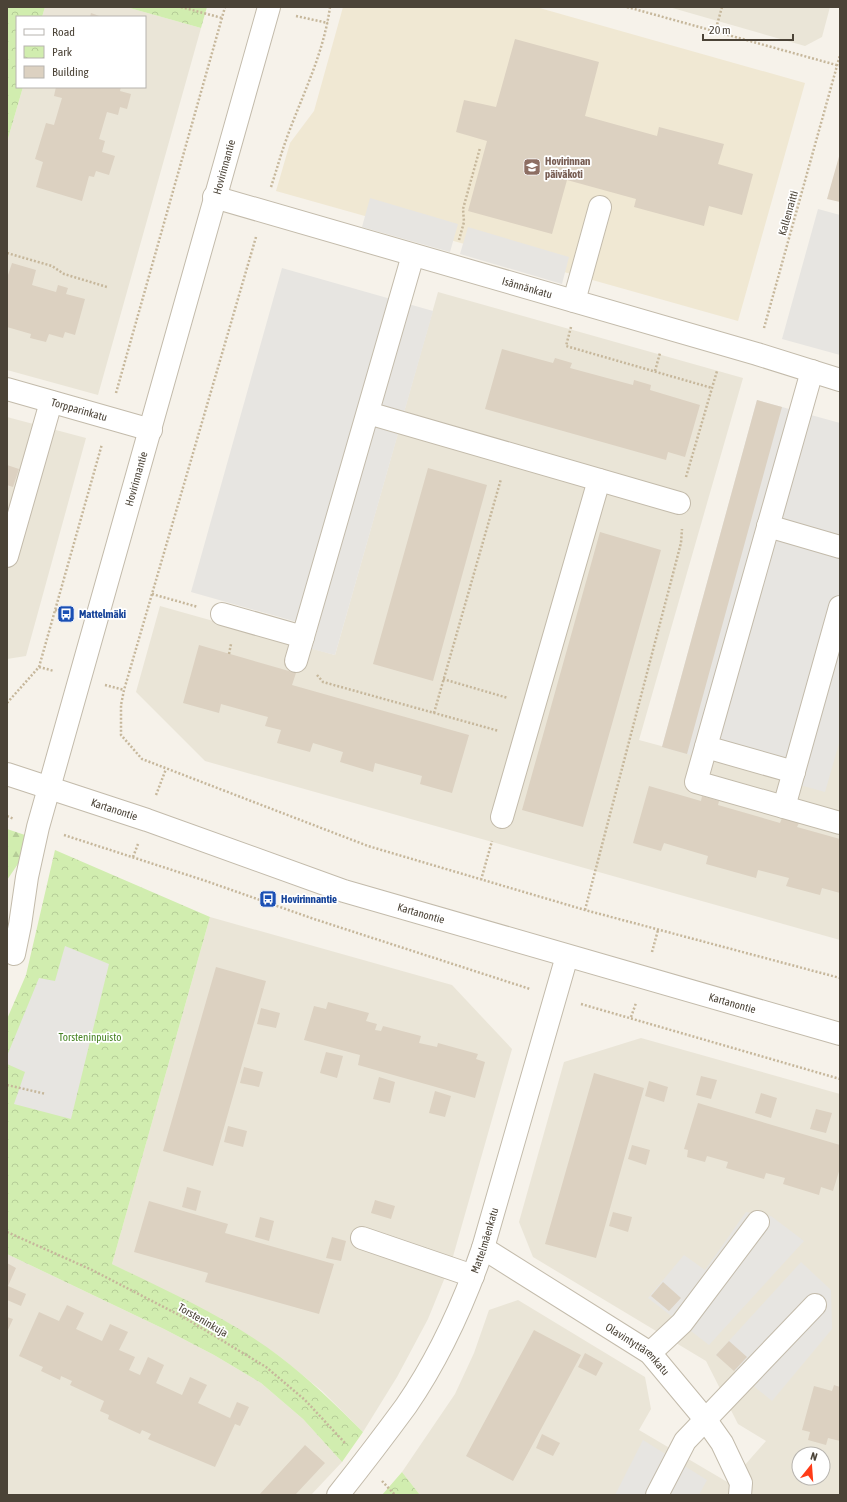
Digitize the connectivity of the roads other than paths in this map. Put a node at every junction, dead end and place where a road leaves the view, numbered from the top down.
1 (269, 7) edge
2 (214, 197) junction
3 (600, 207) dead end
4 (414, 255) junction
5 (574, 301) junction
6 (812, 371) junction
7 (840, 380) edge
8 (7, 389) edge
9 (51, 402) junction
10 (368, 413) junction
11 (151, 430) junction
12 (599, 480) junction
13 (679, 503) road end
14 (768, 526) junction
15 (840, 547) edge
16 (7, 556) edge
17 (840, 608) edge
18 (222, 614) road end
19 (303, 637) junction
20 (296, 661) road end
21 (706, 747) junction
22 (794, 772) junction
23 (7, 774) edge
24 (48, 789) junction
25 (784, 807) junction
26 (502, 817) road end
27 (840, 823) edge
28 (27, 877) junction
29 (7, 894) edge
30 (14, 954) dead end
31 (567, 956) junction
32 (840, 1034) edge
33 (758, 1222) dead end
34 (362, 1238) dead end
35 (484, 1248) junction
36 (474, 1276) junction
37 (815, 1305) dead end
38 (650, 1352) junction
39 (705, 1419) junction
40 (338, 1495) edge
41 (656, 1495) edge
42 (740, 1495) edge

1 - 2 street, Hovirinnantie
2 - 4 street, Isännänkatu
2 - 11 street, Hovirinnantie
3 - 5 street
4 - 5 street, Isännänkatu
4 - 10 street
5 - 6 street, Isännänkatu
6 - 7 street, Isännänkatu
6 - 14 street
8 - 9 street, Torpparinkatu
9 - 11 street, Torpparinkatu
9 - 16 street
10 - 12 street
10 - 19 street
11 - 24 street, Hovirinnantie
12 - 13 street
12 - 26 street
14 - 15 street
14 - 21 street
17 - 22 street
18 - 19 street
19 - 20 street
21 - 22 street
21 - 25 street
22 - 25 street
23 - 24 street, Kartanontie
24 - 28 street, Hovirinnantie
24 - 31 street, Kartanontie
25 - 27 street
28 - 29 street
28 - 30 street, Hovirinnantie
31 - 32 street, Kartanontie
31 - 35 street, Mattelmäenkatu
33 - 38 street
34 - 36 street
35 - 36 street, Mattelmäenkatu
35 - 38 street, Olavintyttärenkatu
36 - 40 street, Mattelmäenkatu
37 - 39 street
38 - 39 street, Olavintyttärenkatu
39 - 41 street
39 - 42 street, Olavintyttärenkatu

